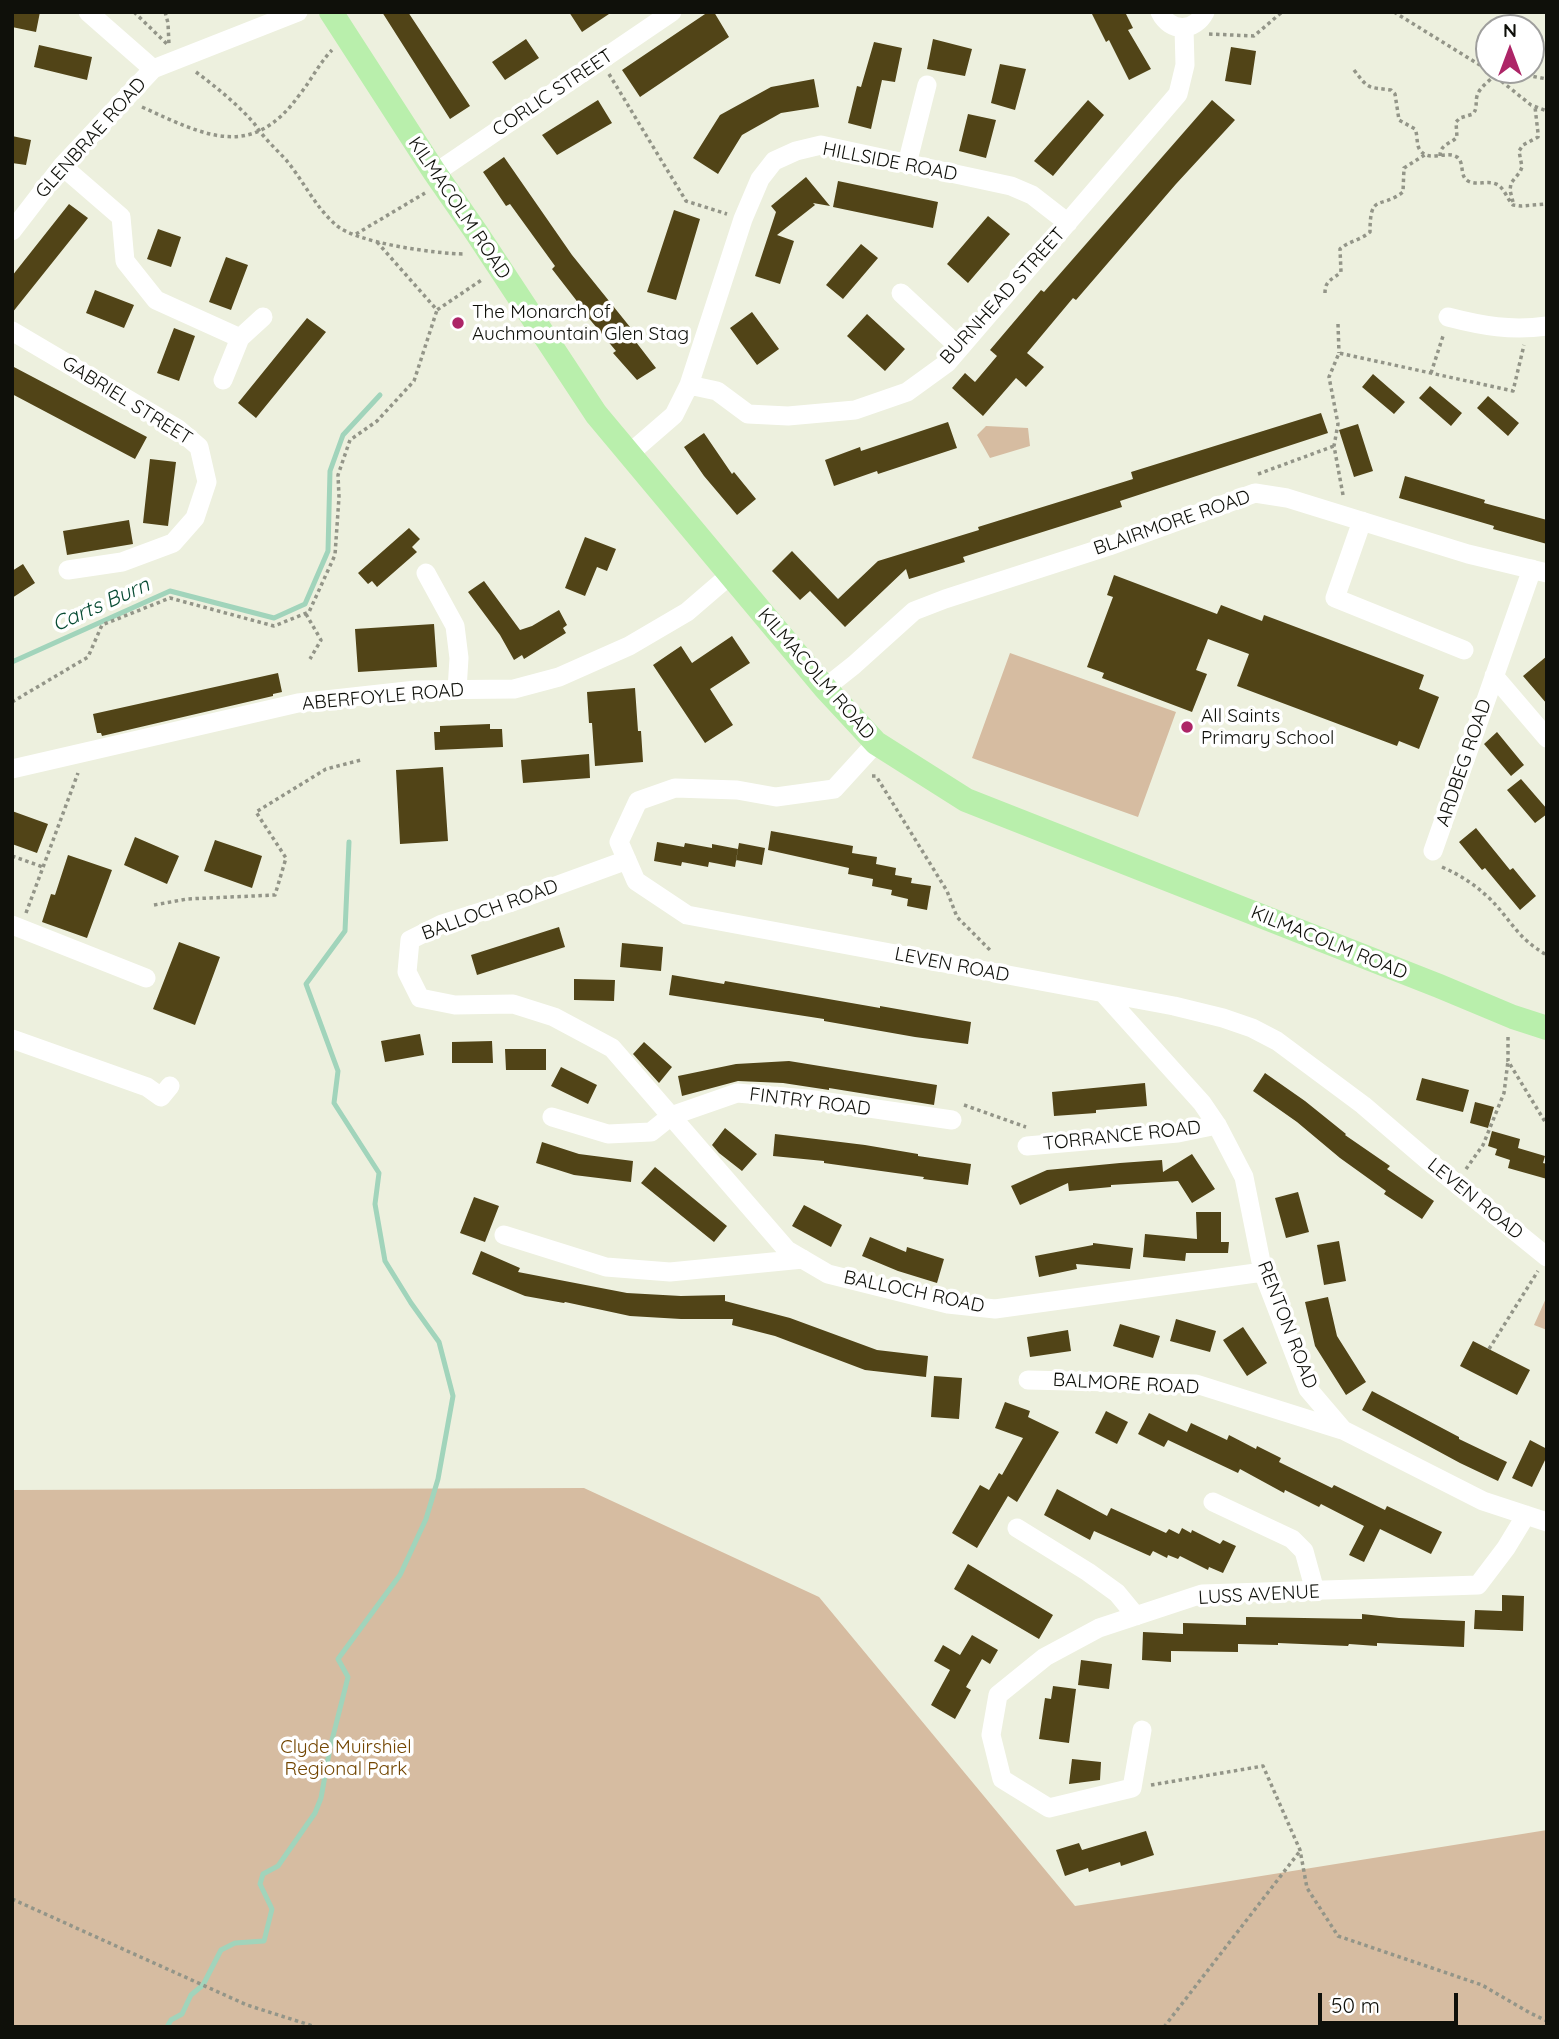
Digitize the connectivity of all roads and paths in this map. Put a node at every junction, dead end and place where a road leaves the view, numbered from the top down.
1 (88, 12) edge
2 (134, 12) edge
3 (164, 12) edge
4 (298, 12) edge
5 (331, 12) edge
6 (672, 12) edge
7 (1160, 12) edge
8 (1205, 12) edge
9 (1282, 12) edge
10 (1394, 12) edge
11 (649, 18) edge
12 (1184, 28) junction
13 (348, 38) junction
14 (174, 52) junction
15 (601, 61) junction
16 (1475, 62) edge
17 (153, 69) junction
18 (1354, 70) dead end
19 (1486, 84) edge
20 (1505, 84) edge
21 (927, 85) dead end
22 (124, 99) junction
23 (1535, 107) junction
24 (1547, 111) edge
25 (260, 132) junction
26 (1426, 154) junction
27 (1440, 156) junction
28 (907, 164) junction
29 (62, 166) junction
30 (438, 178) junction
31 (1547, 204) edge
32 (1513, 205) junction
33 (743, 219) junction
34 (15, 220) edge
35 (1068, 223) junction
36 (355, 235) junction
37 (376, 240) junction
38 (493, 257) junction
39 (901, 293) dead end
40 (1325, 293) dead end
41 (437, 310) junction
42 (263, 317) dead end
43 (1448, 317) joint
44 (1338, 324) dead end
45 (1538, 327) edge
46 (12, 331) edge
47 (240, 338) junction
48 (959, 347) junction
49 (1339, 353) junction
50 (1431, 373) junction
51 (223, 380) dead end
52 (689, 385) junction
53 (1334, 446) junction
54 (629, 454) junction
55 (1258, 493) junction
56 (1336, 513) junction
57 (1362, 522) junction
58 (68, 570) dead end
59 (1539, 571) edge
60 (426, 573) dead end
61 (730, 575) junction
62 (306, 614) junction
63 (1464, 650) dead end
64 (310, 659) dead end
65 (1494, 676) junction
66 (825, 688) junction
67 (457, 690) junction
68 (12, 702) edge
69 (1547, 738) edge
70 (876, 743) junction
71 (74, 754) junction
72 (361, 760) dead end
73 (12, 769) edge
74 (846, 776) junction
75 (1433, 851) joint
76 (12, 856) edge
77 (627, 860) junction
78 (44, 867) junction
79 (154, 905) dead end
80 (16, 927) edge
81 (1547, 955) edge
82 (1004, 975) junction
83 (146, 978) dead end
84 (1104, 994) junction
85 (1513, 1017) junction
86 (1547, 1028) edge
87 (12, 1040) edge
88 (1508, 1062) junction
89 (159, 1096) dead end
90 (671, 1116) junction
91 (552, 1117) dead end
92 (952, 1120) joint
93 (1217, 1125) junction
94 (1547, 1125) edge
95 (1027, 1146) joint
96 (1456, 1184) junction
97 (504, 1235) dead end
98 (1547, 1257) edge
99 (803, 1259) junction
100 (1263, 1272) junction
101 (1489, 1349) dead end
102 (1028, 1380) dead end
103 (1343, 1430) junction
104 (1213, 1502) dead end
105 (1526, 1515) junction
106 (1547, 1522) edge
107 (1017, 1528) dead end
108 (1315, 1591) junction
109 (1136, 1616) junction
110 (1142, 1730) dead end
111 (1132, 1788) junction
112 (1300, 1850) junction
113 (12, 1899) edge
114 (1547, 2021) edge
115 (316, 2027) edge
116 (1164, 2027) edge

1 - 17 street
2 - 14 path
3 - 14 path
4 - 14 street, GLENBRAE ROAD
5 - 13 main road, KILMACOLM ROAD
6 - 11 street, CORLIC STREET
7 - 12 street
8 - 12 street
9 - 12 path
10 - 16 path
11 - 15 street, CORLIC STREET
12 - 35 street, BURNHEAD STREET
13 - 25 path
13 - 30 main road, KILMACOLM ROAD
14 - 17 street, GLENBRAE ROAD
14 - 25 path
15 - 30 street, CORLIC STREET
15 - 33 path
17 - 22 street, GLENBRAE ROAD
18 - 26 path
19 - 27 path
20 - 23 path
21 - 28 street
22 - 25 path
22 - 29 street, GLENBRAE ROAD
23 - 24 path
23 - 32 path
25 - 36 path
26 - 27 path
26 - 40 path
27 - 32 path
28 - 33 street, HILLSIDE ROAD
28 - 35 street, HILLSIDE ROAD
29 - 34 street, GLENBRAE ROAD
29 - 47 street
30 - 36 path
30 - 38 main road, KILMACOLM ROAD
31 - 32 path
33 - 52 street, HILLSIDE ROAD
35 - 48 street, BURNHEAD STREET
36 - 37 path
37 - 38 path
37 - 41 path
38 - 41 path
38 - 54 main road, KILMACOLM ROAD
39 - 48 street
41 - 62 path
42 - 47 street
43 - 45 street
43 - 50 path
44 - 49 path
45 - 50 path
46 - 58 street, GABRIEL STREET
47 - 51 street
48 - 52 street, BURNHEAD STREET
49 - 50 path
49 - 53 path
52 - 54 street
53 - 55 path
53 - 56 path
54 - 61 main road, KILMACOLM ROAD
55 - 56 street, BLAIRMORE ROAD
55 - 66 street, BLAIRMORE ROAD
56 - 57 street, BLAIRMORE ROAD
57 - 59 street, BLAIRMORE ROAD
57 - 63 street
59 - 65 street, ARDBEG ROAD
60 - 67 street
61 - 66 main road, KILMACOLM ROAD
61 - 67 street, ABERFOYLE ROAD
62 - 64 path
62 - 68 path
65 - 69 street, ARDBEG ROAD
65 - 75 street, ARDBEG ROAD
66 - 70 main road, KILMACOLM ROAD
67 - 71 street, ABERFOYLE ROAD
70 - 74 street
70 - 85 main road, KILMACOLM ROAD
71 - 73 street, ABERFOYLE ROAD
71 - 78 path
72 - 79 path
74 - 77 street
74 - 82 path
75 - 81 path
76 - 78 path
77 - 82 street, LEVEN ROAD
77 - 90 street, BALLOCH ROAD
78 - 80 path
80 - 83 street
82 - 84 street, LEVEN ROAD
84 - 93 street, RENTON ROAD
84 - 96 street, LEVEN ROAD
85 - 86 main road, KILMACOLM ROAD
85 - 88 path
87 - 89 street
88 - 94 path
88 - 96 path
90 - 91 street
90 - 92 street, FINTRY ROAD
90 - 99 street, BALLOCH ROAD
92 - 95 path
93 - 95 street, TORRANCE ROAD
93 - 100 street, RENTON ROAD
96 - 98 street, LEVEN ROAD
97 - 99 street
98 - 101 path
99 - 100 street, BALLOCH ROAD
100 - 103 street, RENTON ROAD
102 - 103 street, BALMORE ROAD
103 - 105 street, RENTON ROAD
104 - 108 street
105 - 106 street, RENTON ROAD
105 - 108 street, LUSS AVENUE
107 - 109 street
108 - 109 street, LUSS AVENUE
109 - 111 street, LUSS AVENUE
110 - 111 street
111 - 112 path
112 - 114 path
112 - 116 path
113 - 115 path

